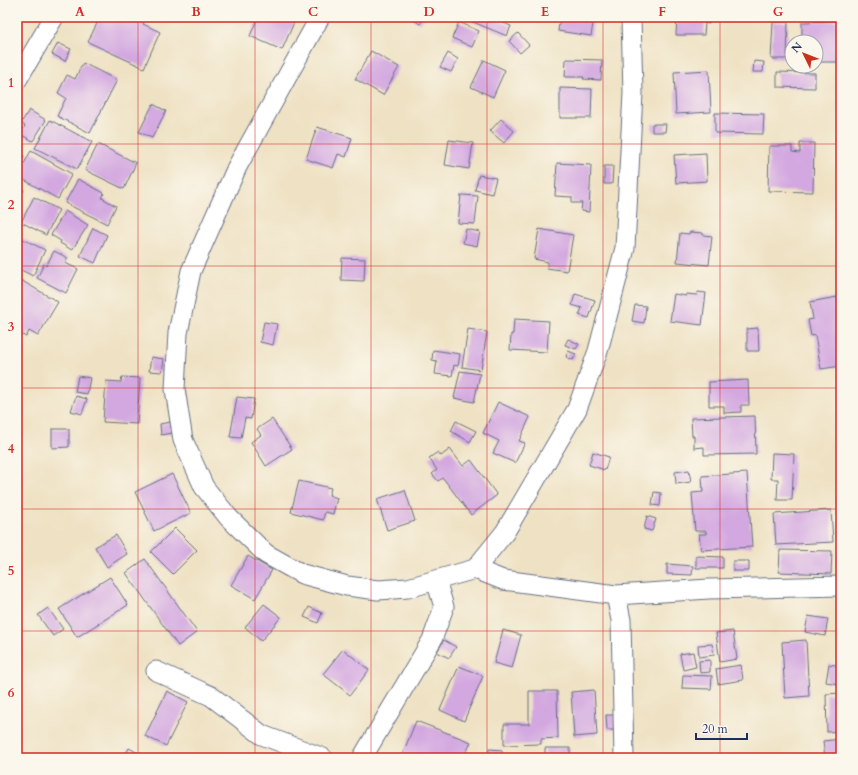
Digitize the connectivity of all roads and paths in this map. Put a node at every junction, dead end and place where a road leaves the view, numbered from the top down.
1 (54, 17) edge
2 (320, 17) edge
3 (631, 17) edge
4 (17, 80) edge
5 (475, 568) junction
6 (436, 580) junction
7 (841, 586) edge
8 (616, 595) junction
9 (156, 671) dead end
10 (323, 758) edge
11 (362, 758) edge
12 (624, 758) edge

1 - 4 street
2 - 6 street
3 - 5 street
5 - 6 street
5 - 8 street
6 - 11 street
7 - 8 street
8 - 12 street
9 - 10 street

